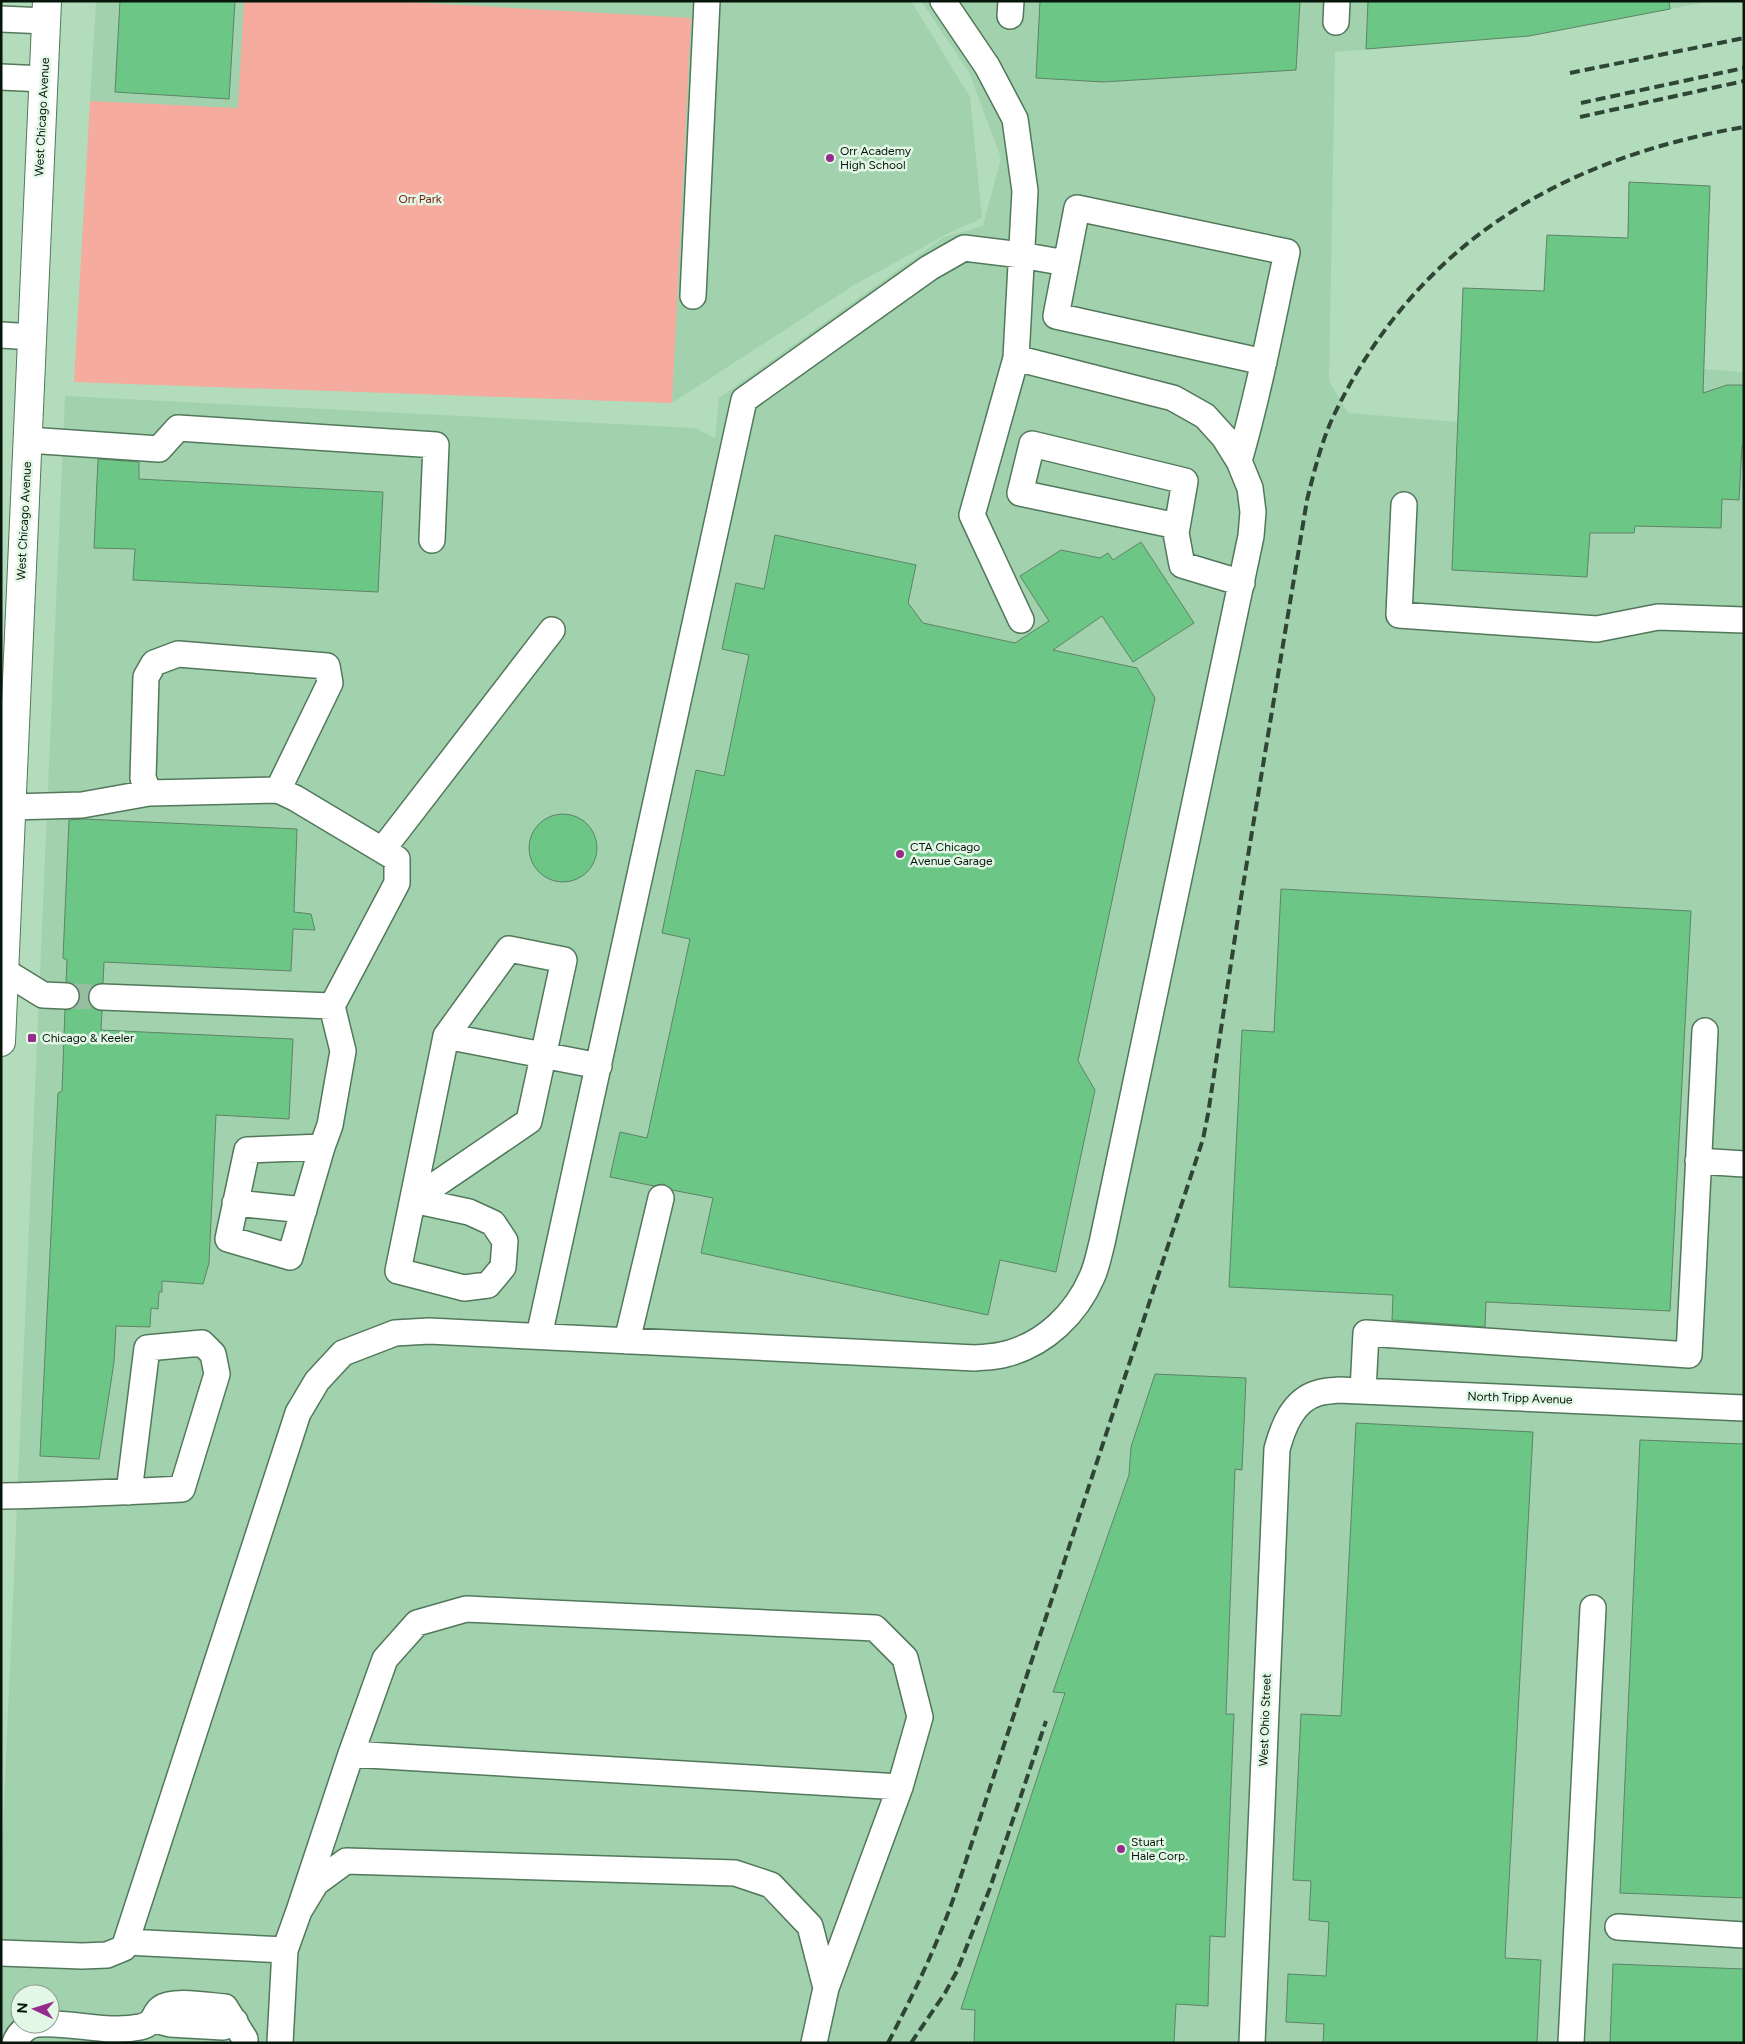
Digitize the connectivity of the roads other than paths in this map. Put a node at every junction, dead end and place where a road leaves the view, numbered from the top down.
1 (707, 1) edge
2 (943, 1) edge
3 (47, 11) edge
4 (1, 19) edge
5 (1, 77) edge
6 (44, 79) junction
7 (1021, 255) junction
8 (1066, 263) junction
9 (693, 296) dead end
10 (1, 335) edge
11 (32, 337) junction
12 (1016, 358) junction
13 (1264, 362) junction
14 (28, 440) junction
15 (1239, 461) junction
16 (1404, 505) dead end
17 (1177, 526) junction
18 (432, 540) dead end
19 (1242, 583) junction
20 (1021, 620) dead end
21 (1744, 620) edge
22 (552, 630) dead end
23 (10, 653) edge
24 (278, 790) junction
25 (149, 793) junction
26 (12, 807) junction
27 (383, 849) junction
28 (5, 892) edge
29 (3, 971) edge
30 (66, 996) tunnel mouth
31 (102, 997) tunnel mouth
32 (332, 1006) junction
33 (1705, 1031) dead end
34 (446, 1036) junction
35 (1, 1042) edge
36 (543, 1055) junction
37 (599, 1066) junction
38 (322, 1147) junction
39 (1698, 1161) junction
40 (1744, 1164) edge
41 (661, 1198) dead end
42 (413, 1200) junction
43 (235, 1203) junction
44 (304, 1210) junction
45 (540, 1336) junction
46 (627, 1341) junction
47 (1363, 1391) junction
48 (1299, 1403) joint
49 (1744, 1403) edge
50 (1744, 1408) edge
51 (130, 1492) junction
52 (1, 1496) edge
53 (1593, 1608) dead end
54 (351, 1754) junction
55 (900, 1787) junction
56 (299, 1910) junction
57 (1618, 1927) dead end
58 (1744, 1934) edge
59 (126, 1942) junction
60 (285, 1950) junction
61 (1, 1953) edge
62 (826, 1988) junction
63 (240, 2032) edge
64 (15, 2043) edge
65 (280, 2043) edge
66 (814, 2043) edge
67 (1252, 2043) edge
68 (1571, 2043) edge

1 - 9 street
2 - 7 street
3 - 4 street
3 - 6 main road, West Chicago Avenue
5 - 6 street
6 - 11 main road, West Chicago Avenue
7 - 8 street
7 - 12 street
7 - 37 street
8 - 13 street
8 - 13 street
10 - 11 street
11 - 14 main road, West Chicago Avenue
12 - 15 street
12 - 20 street
13 - 15 street
14 - 18 street
14 - 23 main road, West Chicago Avenue
15 - 19 street
16 - 21 street
17 - 17 street
17 - 19 street
19 - 46 street
22 - 27 street
23 - 26 main road, West Chicago Avenue
24 - 25 street
24 - 25 street
24 - 27 street
25 - 26 street
26 - 28 main road, West Chicago Avenue
27 - 32 street
28 - 29 main road, West Chicago Avenue
29 - 30 street
29 - 35 main road, West Chicago Avenue
31 - 32 street
32 - 38 street
33 - 39 street
34 - 36 street
34 - 36 street
34 - 42 street
36 - 37 street
36 - 42 street
37 - 45 street
38 - 43 street
38 - 44 street
39 - 40 street
39 - 47 street
41 - 46 street
42 - 42 street
43 - 44 street
43 - 44 street
45 - 46 street
45 - 59 street
47 - 48 street, North Tripp Avenue
47 - 50 street, North Tripp Avenue
48 - 67 street, West Ohio Street
49 - 50 street
51 - 51 street
51 - 52 street
53 - 68 street
54 - 55 street
54 - 55 street
54 - 56 street
55 - 62 street
56 - 60 street
56 - 62 street
57 - 58 street
59 - 60 street
59 - 61 street
60 - 65 street
62 - 66 street
63 - 64 street

